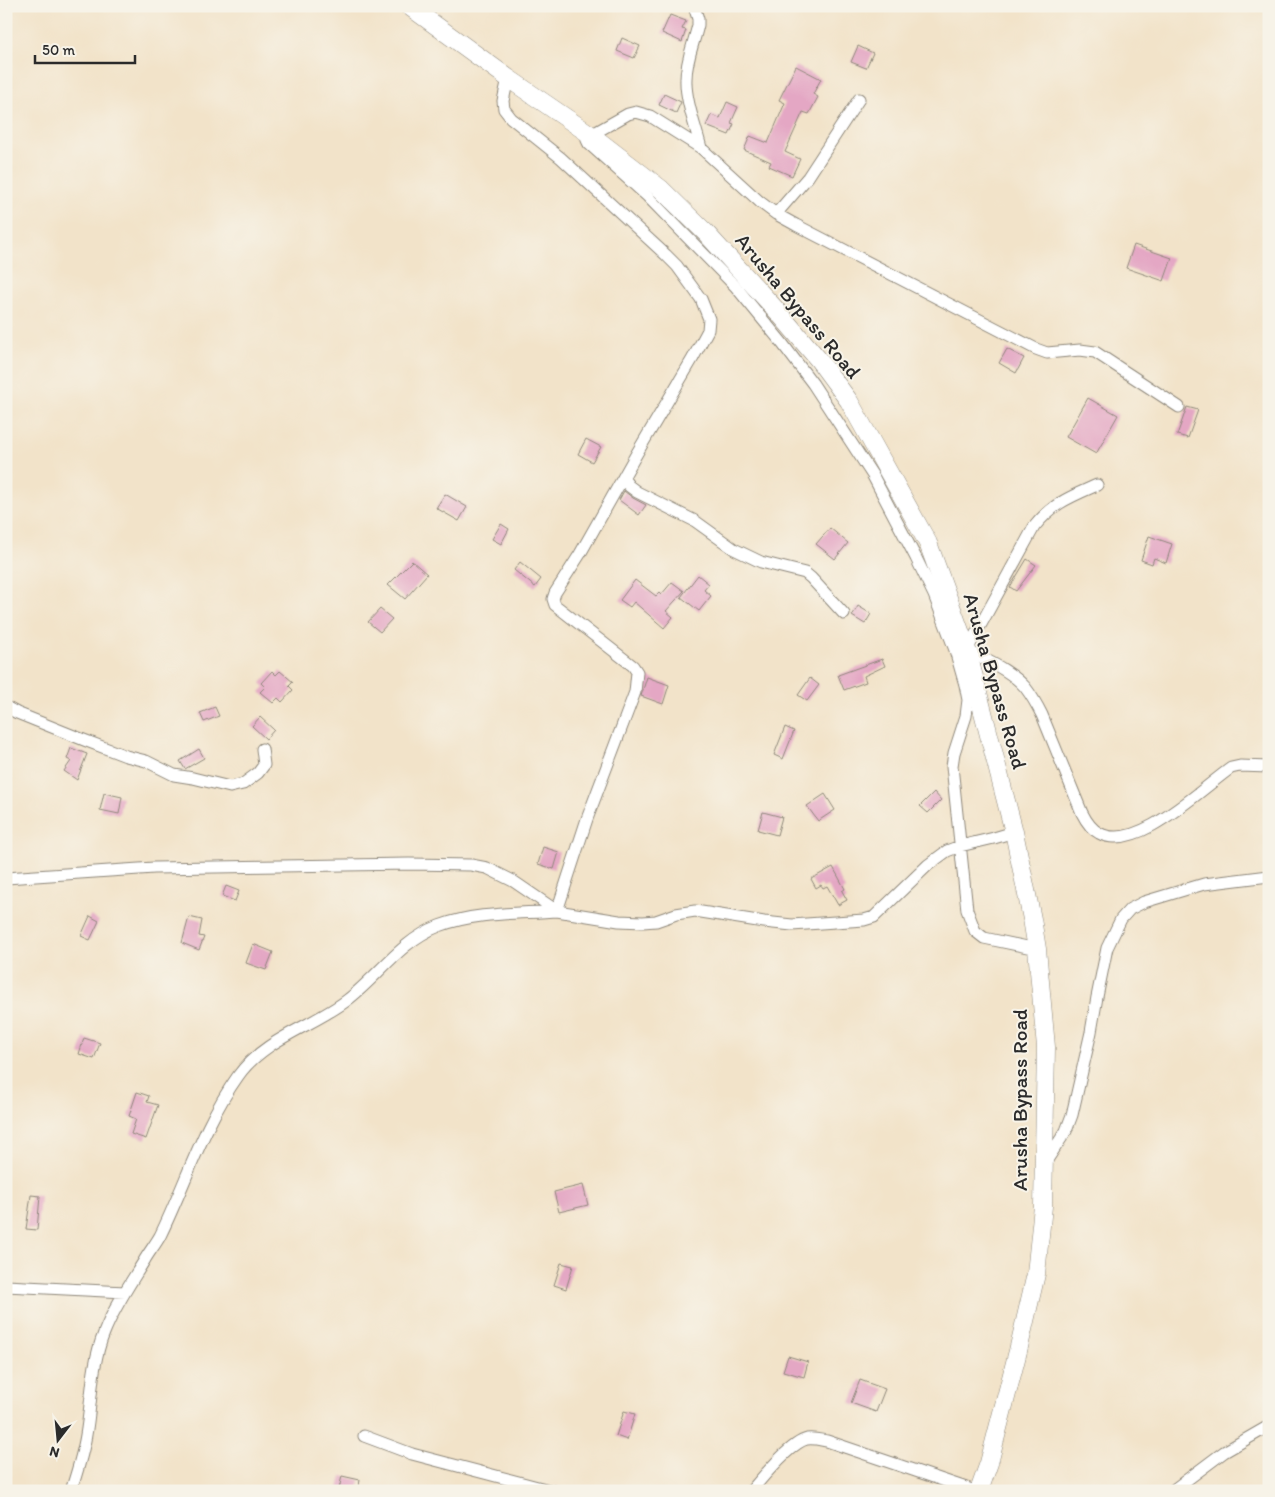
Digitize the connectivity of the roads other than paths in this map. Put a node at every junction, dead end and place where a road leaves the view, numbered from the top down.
1 (409, 6) edge
2 (694, 6) edge
3 (508, 78) junction
4 (859, 99) dead end
5 (591, 135) junction
6 (702, 148) junction
7 (776, 214) junction
8 (1179, 407) dead end
9 (623, 478) junction
10 (1097, 485) dead end
11 (844, 614) dead end
12 (967, 650) junction
13 (6, 708) edge
14 (262, 749) dead end
15 (1269, 767) edge
16 (1014, 832) junction
17 (960, 846) junction
18 (1269, 876) edge
19 (6, 878) edge
20 (557, 911) junction
21 (1036, 949) junction
22 (1044, 1165) junction
23 (6, 1286) edge
24 (125, 1292) junction
25 (1269, 1426) edge
26 (364, 1436) dead end
27 (71, 1491) edge
28 (553, 1491) edge
29 (751, 1491) edge
30 (975, 1491) edge
31 (979, 1491) edge
32 (1172, 1491) edge

1 - 3 main road, Arusha Bypass Road
2 - 6 street
3 - 5 main road, Arusha Bypass Road
3 - 9 street
4 - 7 street
5 - 6 street
5 - 12 main road, Arusha Bypass Road
5 - 17 street
6 - 7 street
7 - 8 street
9 - 11 street
9 - 20 street
10 - 12 street
12 - 15 street
12 - 16 main road, Arusha Bypass Road
13 - 14 street
16 - 17 street
16 - 21 main road, Arusha Bypass Road
17 - 20 street
17 - 21 street
18 - 22 street
19 - 20 street
20 - 24 street
21 - 22 main road, Arusha Bypass Road
22 - 31 main road, Arusha Bypass Road
23 - 24 street
24 - 27 street
25 - 32 street
26 - 28 street
29 - 30 street

